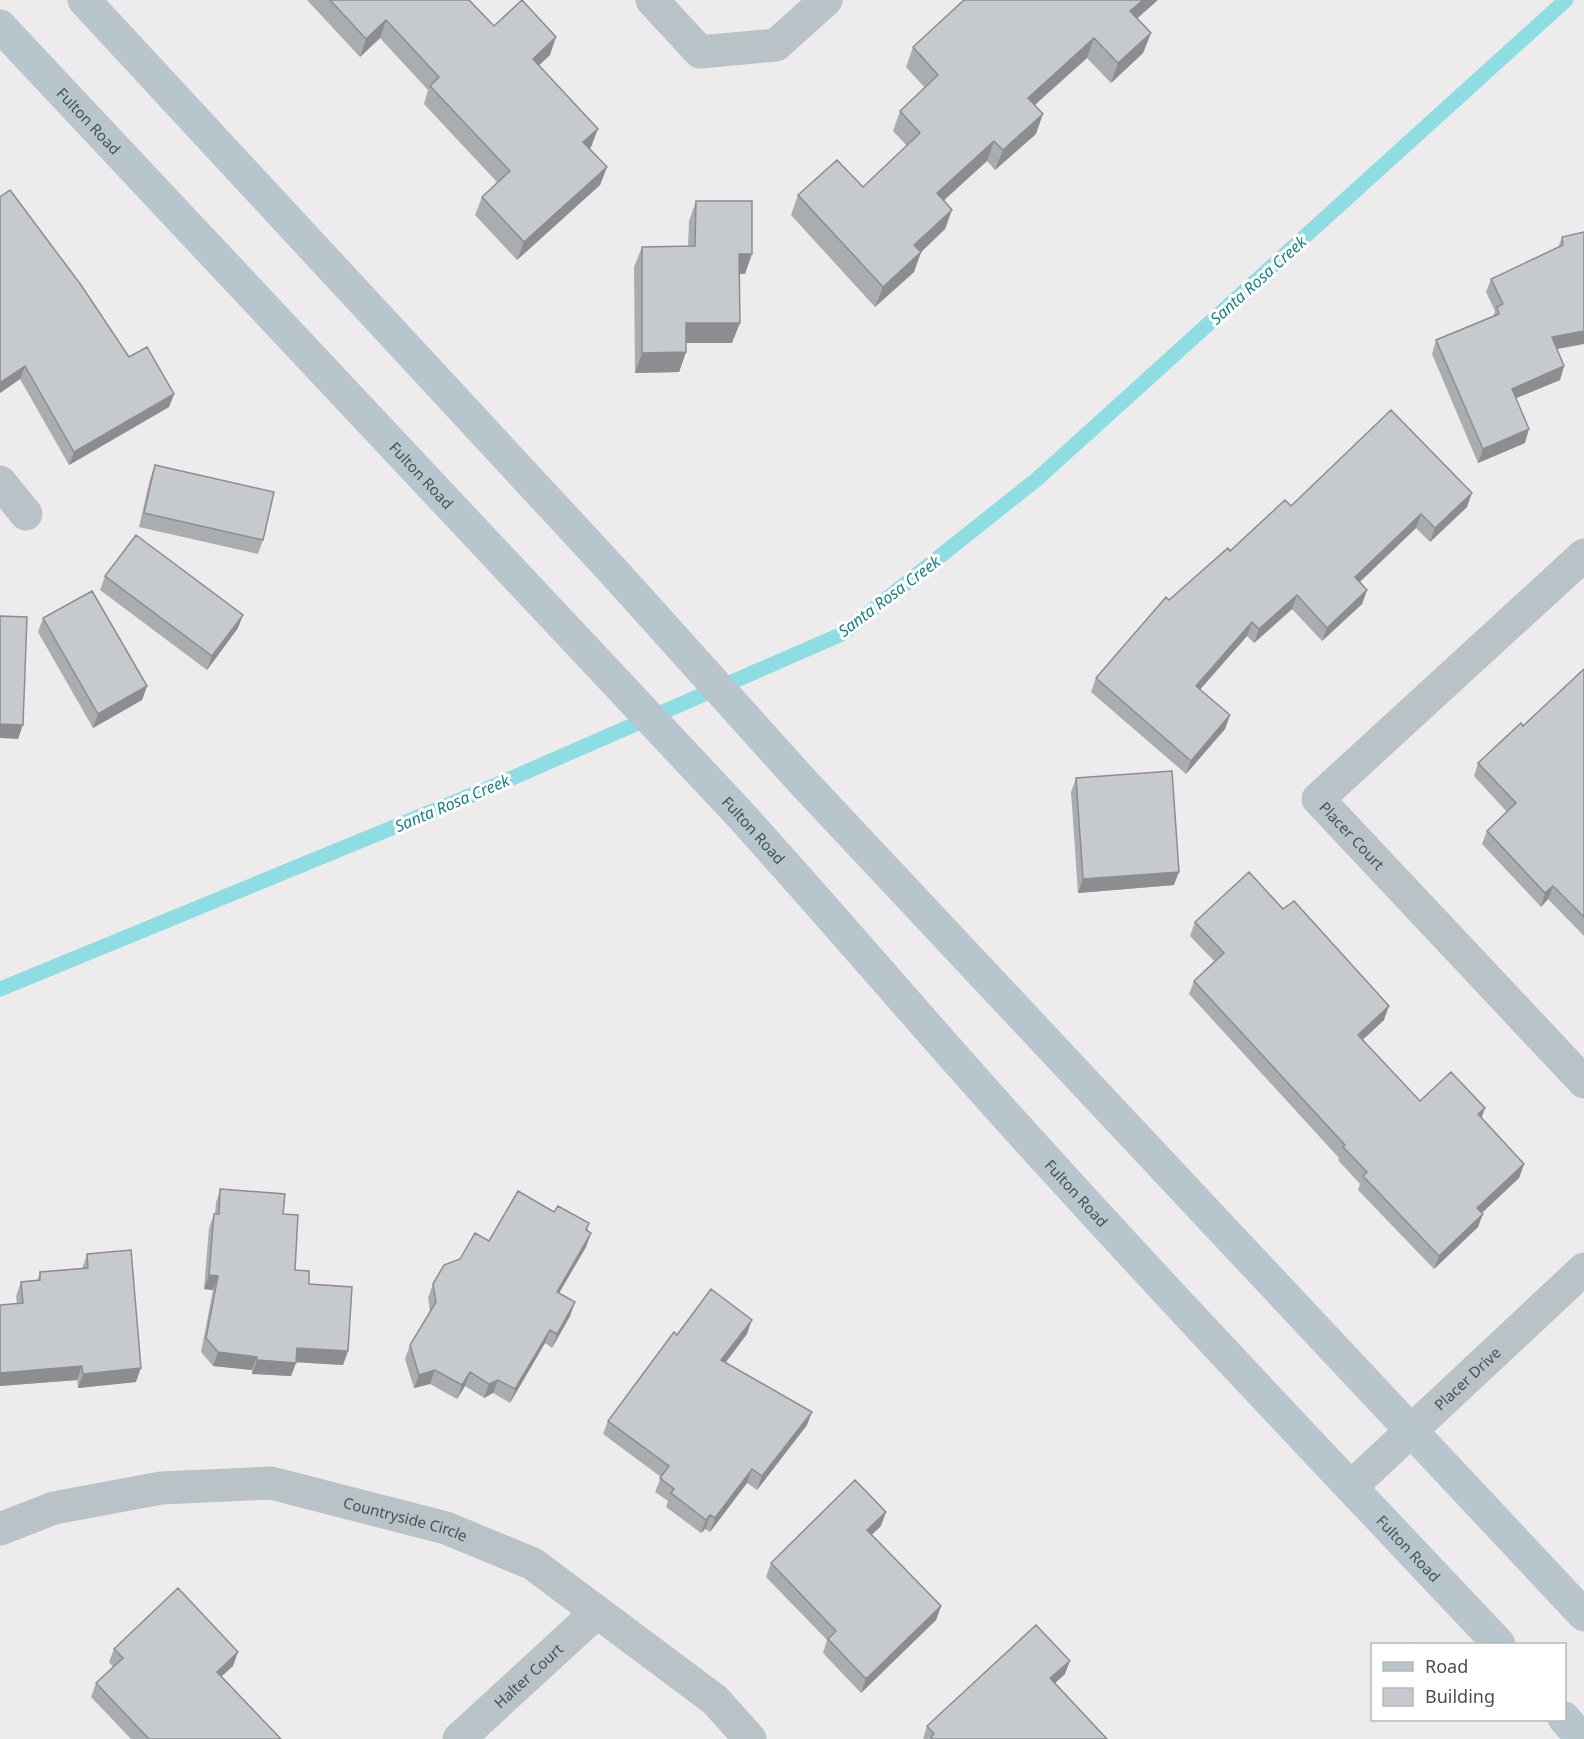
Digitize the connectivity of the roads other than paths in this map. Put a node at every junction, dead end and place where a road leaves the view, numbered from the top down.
1 (84, 0) edge
2 (652, 0) edge
3 (826, 0) edge
4 (0, 26) edge
5 (0, 482) edge
6 (26, 514) dead end
7 (1584, 555) edge
8 (1584, 1082) edge
9 (1584, 1269) edge
10 (1411, 1431) junction
11 (1351, 1487) junction
12 (0, 1529) edge
13 (597, 1612) junction
14 (1584, 1615) edge
15 (1498, 1643) edge
16 (1566, 1720) edge
17 (459, 1739) edge
18 (750, 1739) edge
19 (1582, 1739) edge

1 - 10 main road
2 - 3 street
4 - 11 main road, Fulton Road
5 - 6 street
7 - 8 street, Placer Court
9 - 10 street, Placer Drive
10 - 11 street, Placer Drive
10 - 14 main road
11 - 15 main road, Fulton Road
12 - 13 street, Countryside Circle
13 - 17 street, Halter Court
13 - 18 street, Countryside Circle
16 - 19 main road

